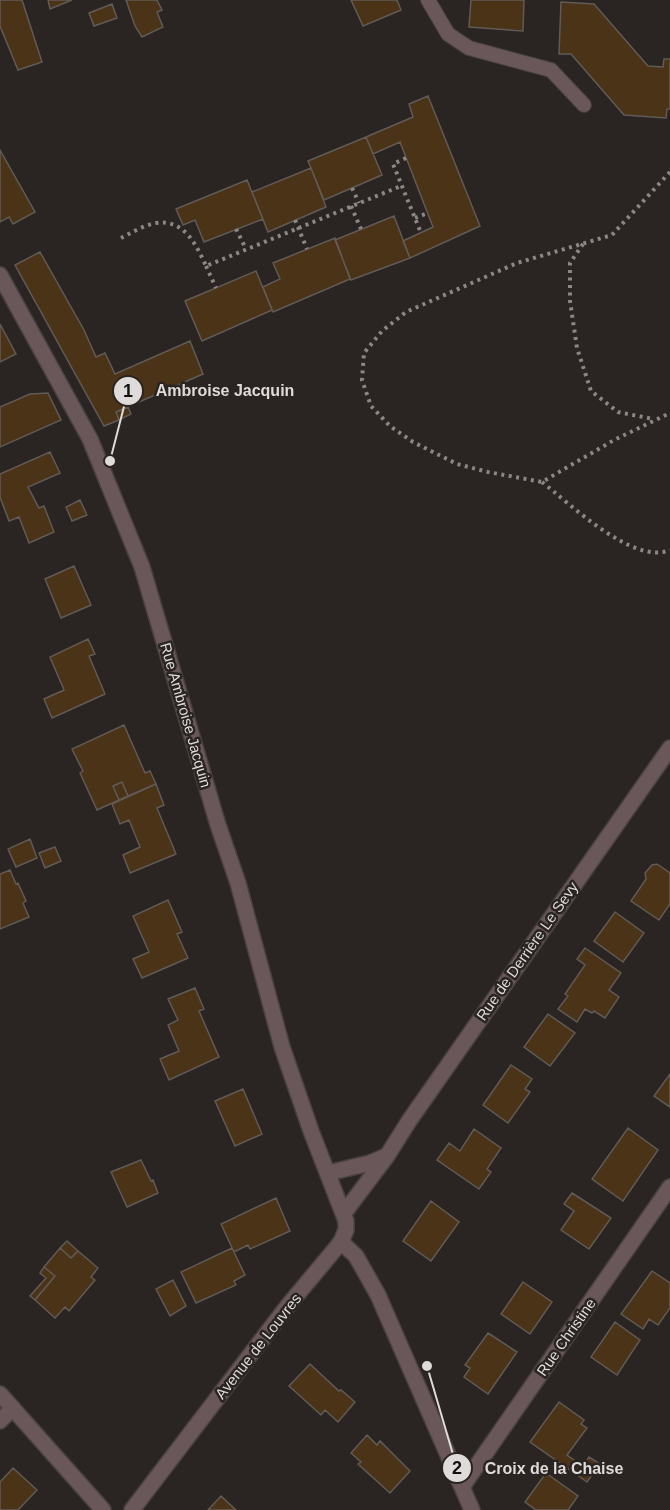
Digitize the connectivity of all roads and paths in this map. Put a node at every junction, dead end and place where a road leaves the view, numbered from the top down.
1 (428, 0) edge
2 (584, 105) dead end
3 (406, 158) dead end
4 (670, 172) edge
5 (401, 186) junction
6 (352, 188) dead end
7 (359, 203) junction
8 (351, 206) junction
9 (428, 213) dead end
10 (415, 218) junction
11 (295, 220) dead end
12 (297, 228) junction
13 (236, 229) dead end
14 (362, 229) dead end
15 (421, 232) dead end
16 (121, 238) dead end
17 (584, 243) junction
18 (246, 249) junction
19 (307, 249) dead end
20 (206, 266) junction
21 (0, 275) edge
22 (216, 288) dead end
23 (670, 412) edge
24 (654, 420) junction
25 (542, 482) junction
26 (670, 550) edge
27 (670, 748) edge
28 (387, 1156) junction
29 (328, 1173) junction
30 (670, 1187) edge
31 (344, 1213) junction
32 (341, 1242) junction
33 (0, 1394) edge
34 (13, 1408) junction
35 (0, 1421) edge
36 (462, 1487) junction
37 (103, 1510) edge
38 (132, 1510) edge
39 (472, 1510) edge

1 - 2 lane
3 - 5 path
4 - 17 path
5 - 7 path
5 - 10 path
6 - 7 path
7 - 8 path
8 - 12 path
8 - 14 path
9 - 10 path
10 - 15 path
11 - 12 path
12 - 18 path
12 - 19 path
13 - 18 path
16 - 20 path
17 - 24 path
17 - 25 path
18 - 20 path
20 - 22 path
21 - 29 street, Rue Ambroise Jacquin
23 - 24 path
24 - 25 path
25 - 26 path
27 - 28 street, Rue de Derrière Le Sevy
28 - 29 street
28 - 31 street, Rue de Derrière Le Sevy
29 - 31 street
30 - 36 street, Rue Christine
31 - 32 street
32 - 36 street
32 - 38 street, Avenue de Louvres
33 - 34 street
34 - 35 street
34 - 37 street
36 - 39 street

